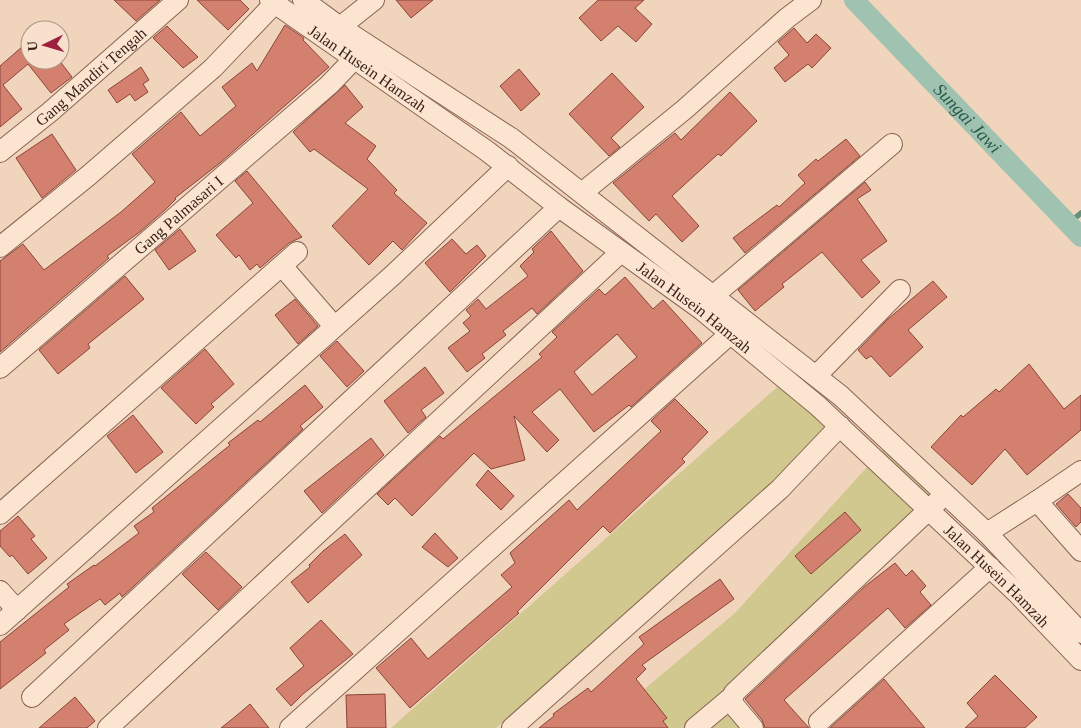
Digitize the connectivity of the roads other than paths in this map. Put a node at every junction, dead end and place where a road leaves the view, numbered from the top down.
1 (178, 0) edge
2 (303, 0) edge
3 (374, 0) edge
4 (812, 0) edge
5 (272, 2) edge
6 (340, 27) junction
7 (355, 58) junction
8 (501, 132) junction
9 (892, 144) dead end
10 (487, 151) junction
11 (0, 152) edge
12 (508, 166) junction
13 (583, 192) junction
14 (559, 207) junction
15 (0, 247) edge
16 (297, 252) dead end
17 (621, 252) junction
18 (282, 266) junction
19 (900, 290) dead end
20 (714, 295) junction
21 (334, 326) junction
22 (730, 334) junction
23 (0, 368) edge
24 (816, 376) junction
25 (840, 426) junction
26 (1081, 470) edge
27 (945, 494) junction
28 (1036, 500) junction
29 (929, 510) junction
30 (0, 514) edge
31 (986, 533) junction
32 (1081, 551) edge
33 (990, 567) junction
34 (0, 591) edge
35 (17, 610) junction
36 (0, 625) edge
37 (1081, 633) edge
38 (1081, 660) edge
39 (32, 697) dead end
40 (732, 697) junction
41 (818, 722) dead end
42 (108, 728) edge
43 (290, 728) edge
44 (512, 728) edge
45 (695, 728) edge
46 (753, 728) edge

1 - 11 street, Gang Mandiri Tengah
2 - 6 street, Jalan Husein Hamzah
3 - 6 street
4 - 13 street
5 - 7 street, Jalan Husein Hamzah
5 - 15 street
6 - 8 street, Jalan Husein Hamzah
7 - 10 street, Jalan Husein Hamzah
7 - 23 street, Gang Palmasari I
8 - 10 street
8 - 13 street, Jalan Husein Hamzah
9 - 20 street
10 - 12 street, Jalan Husein Hamzah
12 - 14 street, Jalan Husein Hamzah
12 - 21 street
13 - 20 street, Jalan Husein Hamzah
14 - 17 street, Jalan Husein Hamzah
14 - 39 street
16 - 18 street
17 - 22 street, Jalan Husein Hamzah
17 - 42 street
18 - 21 street
18 - 30 street
19 - 24 street
20 - 24 street, Jalan Husein Hamzah
21 - 35 street
22 - 25 street, Jalan Husein Hamzah
22 - 43 street
24 - 27 street, Jalan Husein Hamzah
25 - 29 street, Jalan Husein Hamzah
25 - 44 street
26 - 28 street
27 - 29 street
27 - 31 street, Jalan Husein Hamzah
28 - 31 street
28 - 32 street
29 - 33 street, Jalan Husein Hamzah
29 - 40 street
31 - 37 street, Jalan Husein Hamzah
33 - 38 street, Jalan Husein Hamzah
33 - 41 street
34 - 35 street
35 - 36 street
40 - 45 street
40 - 46 street

